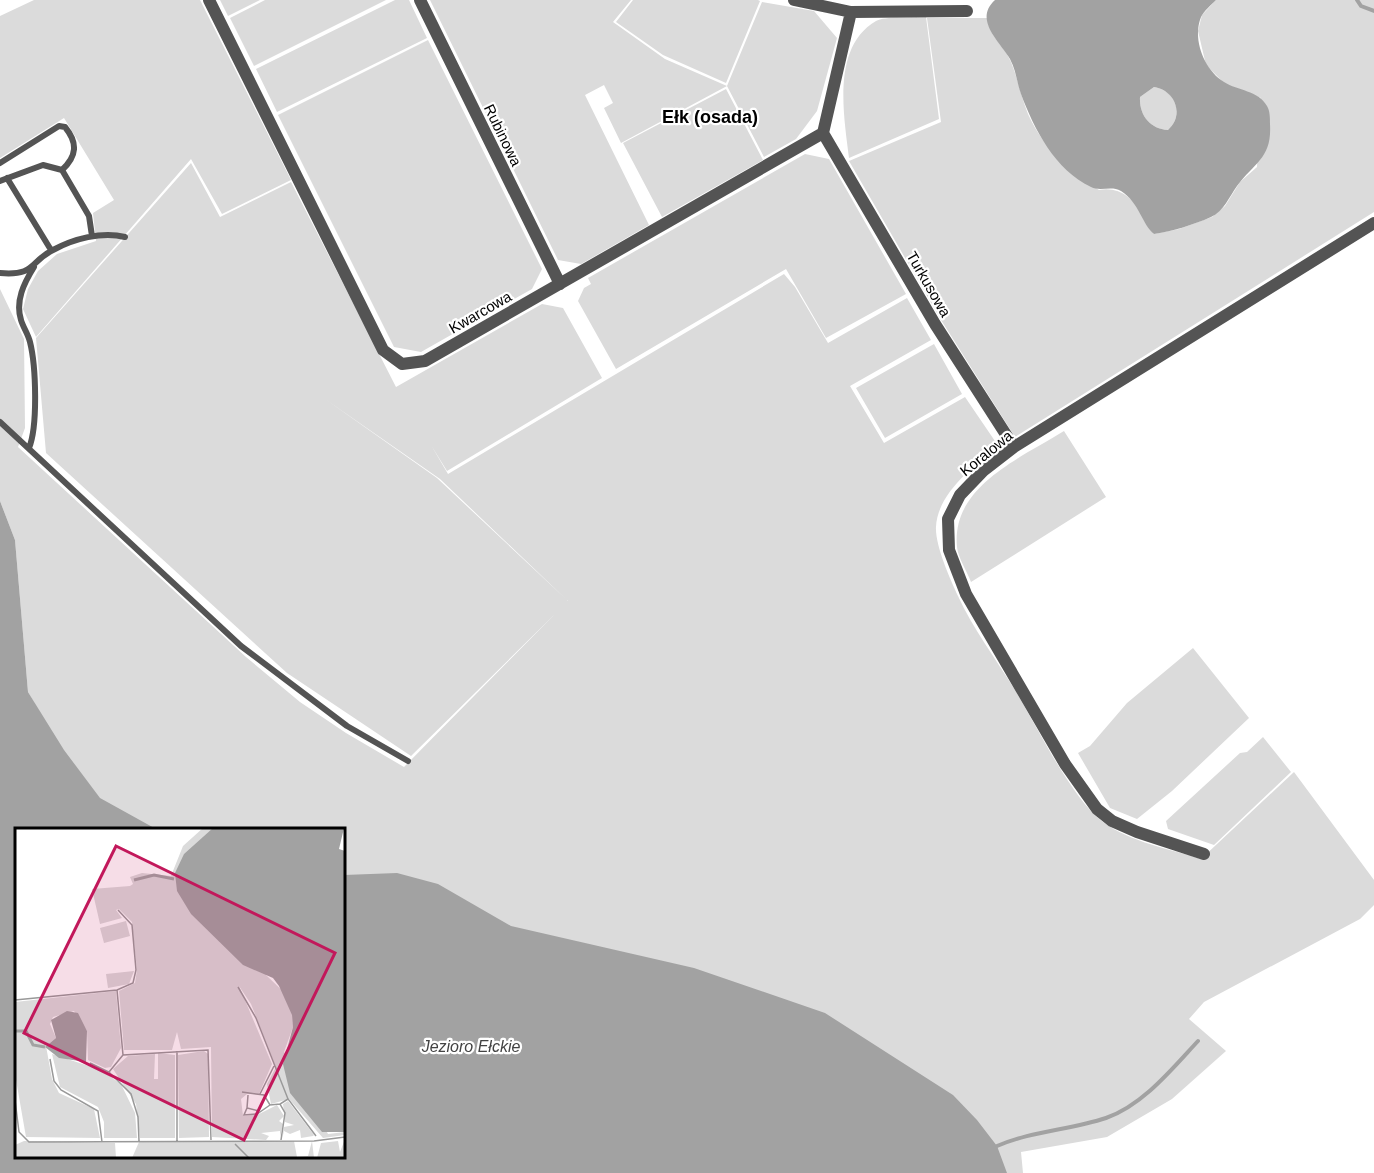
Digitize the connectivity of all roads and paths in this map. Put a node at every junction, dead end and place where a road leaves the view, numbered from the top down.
1 (209, 0) edge
2 (420, 0) edge
3 (794, 0) edge
4 (967, 11) dead end
5 (851, 12) junction
6 (823, 133) junction
7 (0, 163) edge
8 (62, 170) junction
9 (7, 177) junction
10 (0, 181) edge
11 (1374, 223) edge
12 (92, 236) junction
13 (125, 237) dead end
14 (51, 250) junction
15 (34, 267) junction
16 (0, 273) edge
17 (560, 284) junction
18 (0, 423) edge
19 (1014, 447) junction
20 (29, 448) junction
21 (408, 761) dead end
22 (1204, 854) dead end

1 - 17 street, Kwarcowa
2 - 17 street, Rubinowa
3 - 5 street
4 - 5 street
5 - 6 street
6 - 17 street, Kwarcowa
6 - 19 street, Turkusowa
7 - 8 lane
8 - 9 lane
8 - 12 lane
9 - 10 lane
9 - 14 lane
11 - 19 street, Koralowa
12 - 13 lane
12 - 14 lane
14 - 15 lane
15 - 16 lane
15 - 20 lane
18 - 20 lane
19 - 22 street, Koralowa
20 - 21 lane

